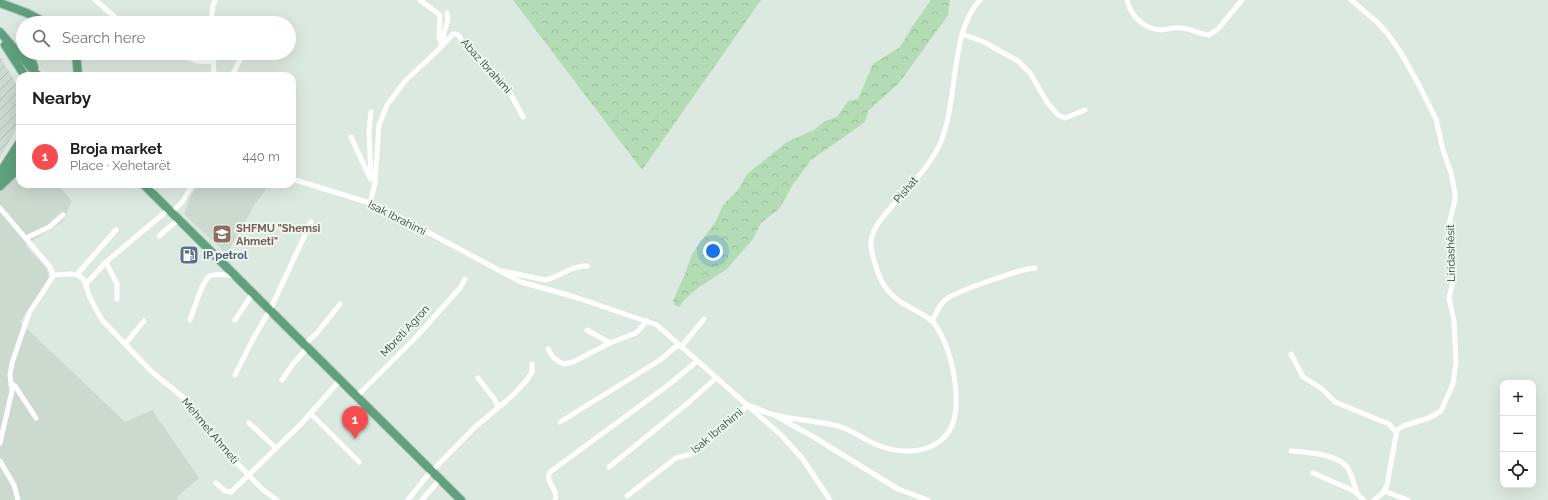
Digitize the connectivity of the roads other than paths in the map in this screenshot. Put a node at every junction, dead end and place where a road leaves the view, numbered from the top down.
1 (95, 0) edge
2 (215, 0) edge
3 (420, 0) edge
4 (980, 0) edge
5 (1127, 0) edge
6 (1242, 0) edge
7 (1350, 0) edge
8 (0, 4) edge
9 (447, 13) dead end
10 (33, 16) edge
11 (114, 16) edge
12 (212, 16) edge
13 (0, 32) edge
14 (962, 34) junction
15 (0, 38) edge
16 (442, 46) junction
17 (16, 50) edge
18 (25, 60) edge
19 (31, 60) edge
20 (77, 60) edge
21 (194, 60) edge
22 (240, 60) edge
23 (214, 62) joint
24 (22, 72) edge
25 (35, 72) edge
26 (37, 72) edge
27 (78, 72) edge
28 (214, 72) edge
29 (234, 72) edge
30 (1085, 110) dead end
31 (371, 112) dead end
32 (523, 117) dead end
33 (351, 137) dead end
34 (16, 148) edge
35 (16, 161) edge
36 (16, 171) edge
37 (0, 173) edge
38 (371, 179) junction
39 (0, 180) edge
40 (296, 180) edge
41 (0, 186) edge
42 (152, 188) edge
43 (190, 188) edge
44 (374, 188) junction
45 (370, 203) junction
46 (0, 208) edge
47 (170, 210) junction
48 (63, 215) dead end
49 (179, 219) junction
50 (311, 222) dead end
51 (116, 230) dead end
52 (159, 236) dead end
53 (26, 238) junction
54 (106, 262) junction
55 (587, 266) dead end
56 (1035, 268) dead end
57 (496, 270) junction
58 (53, 275) junction
59 (78, 275) junction
60 (237, 277) junction
61 (465, 279) dead end
62 (86, 283) junction
63 (253, 292) junction
64 (117, 299) dead end
65 (340, 304) dead end
66 (270, 310) junction
67 (704, 319) dead end
68 (190, 320) dead end
69 (235, 320) dead end
70 (144, 321) dead end
71 (932, 321) junction
72 (647, 322) junction
73 (588, 330) dead end
74 (610, 343) junction
75 (125, 344) junction
76 (307, 346) junction
77 (680, 346) junction
78 (548, 349) dead end
79 (1291, 354) dead end
80 (697, 361) junction
81 (532, 364) dead end
82 (235, 375) dead end
83 (478, 378) dead end
84 (716, 378) junction
85 (282, 380) dead end
86 (340, 380) junction
87 (11, 384) junction
88 (357, 396) junction
89 (748, 405) junction
90 (498, 406) junction
91 (311, 414) junction
92 (773, 415) junction
93 (36, 418) dead end
94 (560, 422) dead end
95 (249, 423) dead end
96 (1396, 432) junction
97 (0, 443) edge
98 (276, 448) junction
99 (1291, 451) dead end
100 (0, 461) edge
101 (359, 462) dead end
102 (609, 467) dead end
103 (432, 471) junction
104 (1313, 473) dead end
105 (248, 475) junction
106 (440, 479) junction
107 (216, 483) dead end
108 (1384, 492) junction
109 (1357, 493) junction
110 (627, 496) dead end
111 (18, 500) edge
112 (278, 500) edge
113 (408, 500) edge
114 (422, 500) edge
115 (461, 500) edge
116 (555, 500) edge
117 (830, 500) edge
118 (928, 500) edge
119 (1364, 500) edge
120 (1374, 500) edge
121 (1408, 500) edge

1 - 11 street
2 - 12 street
3 - 16 street
4 - 14 street, Pishat
5 - 6 street
7 - 96 street, Liridashësit
8 - 10 main road
9 - 16 street
13 - 17 main road
14 - 30 street
14 - 71 street, Pishat
15 - 24 main road
16 - 32 street, Abaz Ibrahimi
16 - 44 street, Abaz Ibrahimi
18 - 25 main road
19 - 26 main road
20 - 27 main road
21 - 23 street
22 - 29 street
23 - 28 street
31 - 38 street
33 - 38 street
34 - 37 main road
35 - 39 main road
36 - 41 main road
38 - 44 street
40 - 45 street, Isak Ibrahimi
42 - 47 main road
43 - 47 street
44 - 45 street, Abaz Ibrahimi
45 - 57 street, Isak Ibrahimi
46 - 53 street
47 - 49 main road
47 - 54 street
48 - 53 street
49 - 52 street
49 - 60 main road
50 - 66 street
51 - 59 street
53 - 58 street
54 - 62 street
54 - 64 street
55 - 57 street, Isak Ibrahimi
56 - 71 street
57 - 72 street, Isak Ibrahimi
58 - 59 street
58 - 87 street
59 - 62 street, Mehmet Ahmeti
60 - 63 main road
60 - 68 street
61 - 88 street, Mbreti Agron
62 - 75 street, Mehmet Ahmeti
63 - 66 main road
63 - 69 street
65 - 76 street
66 - 76 main road
66 - 82 street
67 - 77 street
70 - 75 street
71 - 92 street, Pishat
72 - 74 street
72 - 77 street, Isak Ibrahimi
73 - 74 street
74 - 78 street
75 - 105 street, Mehmet Ahmeti
76 - 85 street
76 - 86 main road
77 - 80 street, Isak Ibrahimi
77 - 94 street
79 - 96 street
80 - 84 street, Isak Ibrahimi
80 - 116 street
81 - 90 street
83 - 90 street
84 - 89 street, Isak Ibrahimi
84 - 102 street
86 - 88 main road
86 - 91 street
87 - 93 street
87 - 97 street
88 - 103 main road
89 - 92 street, Pishat
89 - 110 street, Isak Ibrahimi
89 - 117 street, Isak Ibrahimi
90 - 103 street
91 - 98 street
91 - 101 street
92 - 118 street, Pishat
95 - 98 street
96 - 108 street
98 - 105 street
99 - 109 street
100 - 111 street
103 - 106 main road
103 - 113 street
104 - 109 street
105 - 107 street
105 - 112 street, Mehmet Ahmeti
106 - 114 street
106 - 115 main road
108 - 120 street
108 - 121 street
109 - 119 street

